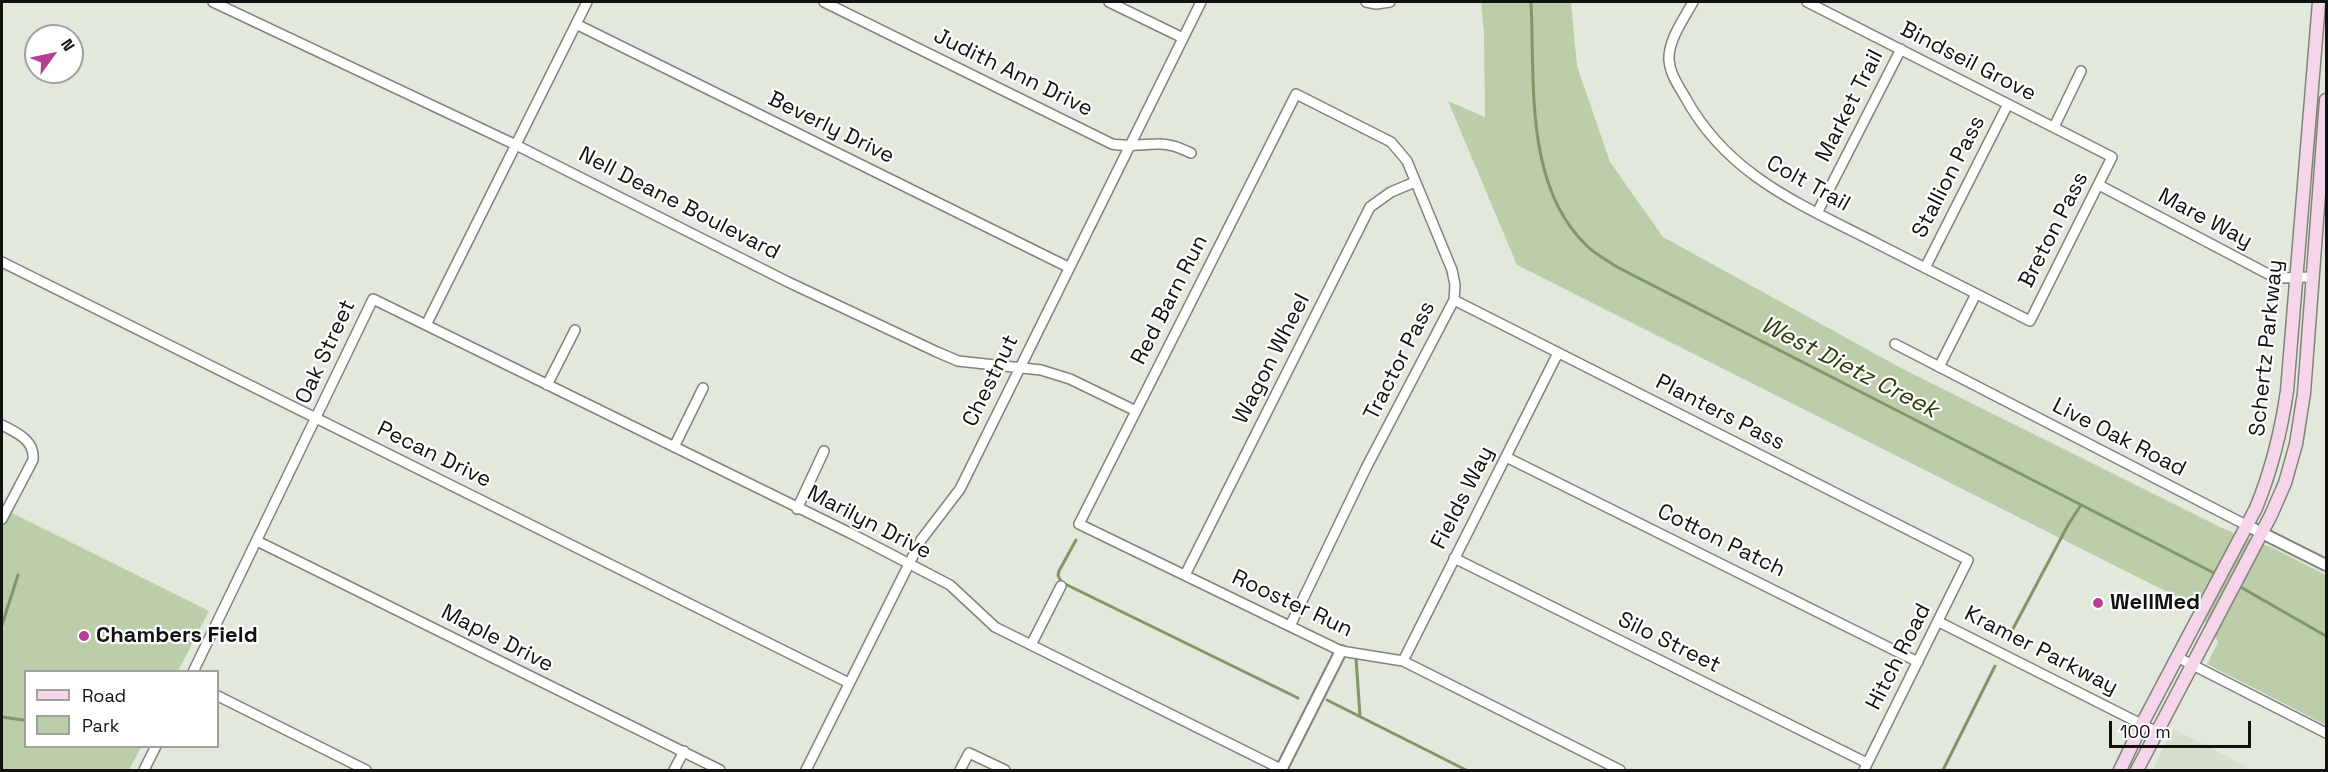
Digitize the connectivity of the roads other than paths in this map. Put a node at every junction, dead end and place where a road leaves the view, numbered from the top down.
1 (213, 2) edge
2 (587, 2) edge
3 (824, 2) edge
4 (1109, 2) edge
5 (1201, 2) edge
6 (1366, 2) edge
7 (1390, 2) edge
8 (1693, 2) edge
9 (1807, 2) edge
10 (2319, 2) edge
11 (576, 24) junction
12 (1182, 38) junction
13 (1901, 49) junction
14 (2081, 71) dead end
15 (1296, 94) joint
16 (2326, 100) edge
17 (2008, 104) junction
18 (2054, 127) junction
19 (516, 145) junction
20 (1129, 146) junction
21 (1191, 153) dead end
22 (2112, 157) joint
23 (1415, 182) junction
24 (2099, 184) junction
25 (1817, 213) junction
26 (2, 262) edge
27 (1068, 267) junction
28 (1925, 268) junction
29 (2312, 278) junction
30 (2296, 279) junction
31 (1976, 294) junction
32 (1454, 300) junction
33 (2030, 321) joint
34 (426, 325) junction
35 (575, 330) dead end
36 (1895, 344) dead end
37 (1558, 353) junction
38 (1939, 367) junction
39 (1019, 368) junction
40 (547, 385) junction
41 (703, 388) dead end
42 (1136, 411) junction
43 (316, 418) junction
44 (2, 425) edge
45 (674, 447) junction
46 (824, 451) dead end
47 (1506, 457) junction
48 (797, 509) junction
49 (2, 519) edge
50 (1079, 524) joint
51 (2246, 525) junction
52 (2261, 533) junction
53 (257, 541) junction
54 (1454, 558) junction
55 (1968, 560) joint
56 (909, 565) junction
57 (2326, 565) edge
58 (1185, 575) junction
59 (1061, 586) dead end
60 (1939, 622) junction
61 (1290, 626) junction
62 (1031, 645) junction
63 (1341, 651) junction
64 (2177, 657) junction
65 (1403, 661) junction
66 (1918, 662) junction
67 (2192, 665) junction
68 (194, 670) edge
69 (849, 683) junction
70 (219, 697) edge
71 (2142, 724) junction
72 (2157, 732) junction
73 (2326, 733) edge
74 (156, 748) edge
75 (684, 751) junction
76 (1866, 767) edge
77 (1282, 770) edge
78 (144, 771) edge
79 (366, 771) edge
80 (674, 771) edge
81 (720, 771) edge
82 (806, 771) edge
83 (960, 771) edge
84 (1005, 771) edge
85 (1620, 771) edge
86 (2120, 771) edge
87 (2137, 771) edge

1 - 19 street, Nell Deane Boulevard
2 - 11 street
3 - 20 street, Judith Ann Drive
4 - 12 street
5 - 12 street, Chestnut
6 - 7 street
8 - 25 street, Colt Trail
9 - 13 street, Bindseil Grove
10 - 30 main road, Schertz Parkway
11 - 19 street
11 - 27 street, Beverly Drive
12 - 20 street, Chestnut
13 - 17 street, Bindseil Grove
13 - 25 street, Market Trail
14 - 18 street
15 - 23 street, Tractor Pass
15 - 42 street, Red Barn Run
16 - 29 main road, Schertz Parkway
17 - 18 street, Bindseil Grove
17 - 28 street, Stallion Pass
18 - 22 street, Bindseil Grove
19 - 34 street
19 - 39 street, Nell Deane Boulevard
20 - 21 street, Judith Ann Drive
20 - 27 street, Chestnut
22 - 24 street, Breton Pass
23 - 32 street, Tractor Pass
23 - 58 street, Wagon Wheel
24 - 30 street, Mare Way
24 - 33 street, Breton Pass
25 - 28 street, Colt Trail
26 - 43 street, Pecan Drive
27 - 39 street, Chestnut
28 - 31 street, Colt Trail
29 - 30 street, Mare Way
29 - 52 main road, Schertz Parkway
30 - 51 main road, Schertz Parkway
31 - 33 street, Colt Trail
31 - 38 street
32 - 37 street, Planters Pass
32 - 61 street, Tractor Pass
34 - 40 street, Marilyn Drive
34 - 43 street, Oak Street
35 - 40 street
36 - 38 street, Live Oak Road
37 - 47 street, Fields Way
37 - 55 street, Planters Pass
38 - 51 street, Live Oak Road
39 - 42 street, Nell Deane Boulevard
39 - 56 street, Chestnut
40 - 45 street, Marilyn Drive
41 - 45 street
42 - 50 street, Red Barn Run
43 - 53 street, Oak Street
43 - 69 street, Pecan Drive
44 - 49 street
45 - 48 street, Marilyn Drive
46 - 48 street
47 - 54 street, Fields Way
47 - 66 street, Cotton Patch
48 - 56 street, Marilyn Drive
50 - 58 street, Rooster Run
51 - 52 street, Live Oak Road
51 - 64 main road, Schertz Parkway
52 - 57 street, Live Oak Road
52 - 67 main road, Schertz Parkway
53 - 68 street, Oak Street
53 - 75 street, Maple Drive
54 - 65 street, Fields Way
54 - 76 street, Silo Street
55 - 60 street, Hitch Road
56 - 62 street, Marilyn Drive
56 - 69 street, Chestnut
58 - 61 street, Rooster Run
59 - 62 street
60 - 66 street, Hitch Road
60 - 71 street, Kramer Parkway
61 - 63 street, Rooster Run
62 - 77 street, Marilyn Drive
63 - 65 street, Rooster Run
63 - 77 street
64 - 67 street
64 - 71 main road, Schertz Parkway
65 - 85 street, Rooster Run
66 - 76 street, Hitch Road
67 - 72 main road, Schertz Parkway
67 - 73 street
69 - 82 street, Chestnut
70 - 79 street
71 - 72 street, Kramer Parkway
71 - 86 main road, Schertz Parkway
72 - 87 main road, Schertz Parkway
74 - 78 street
75 - 80 street
75 - 81 street, Maple Drive
83 - 84 street

